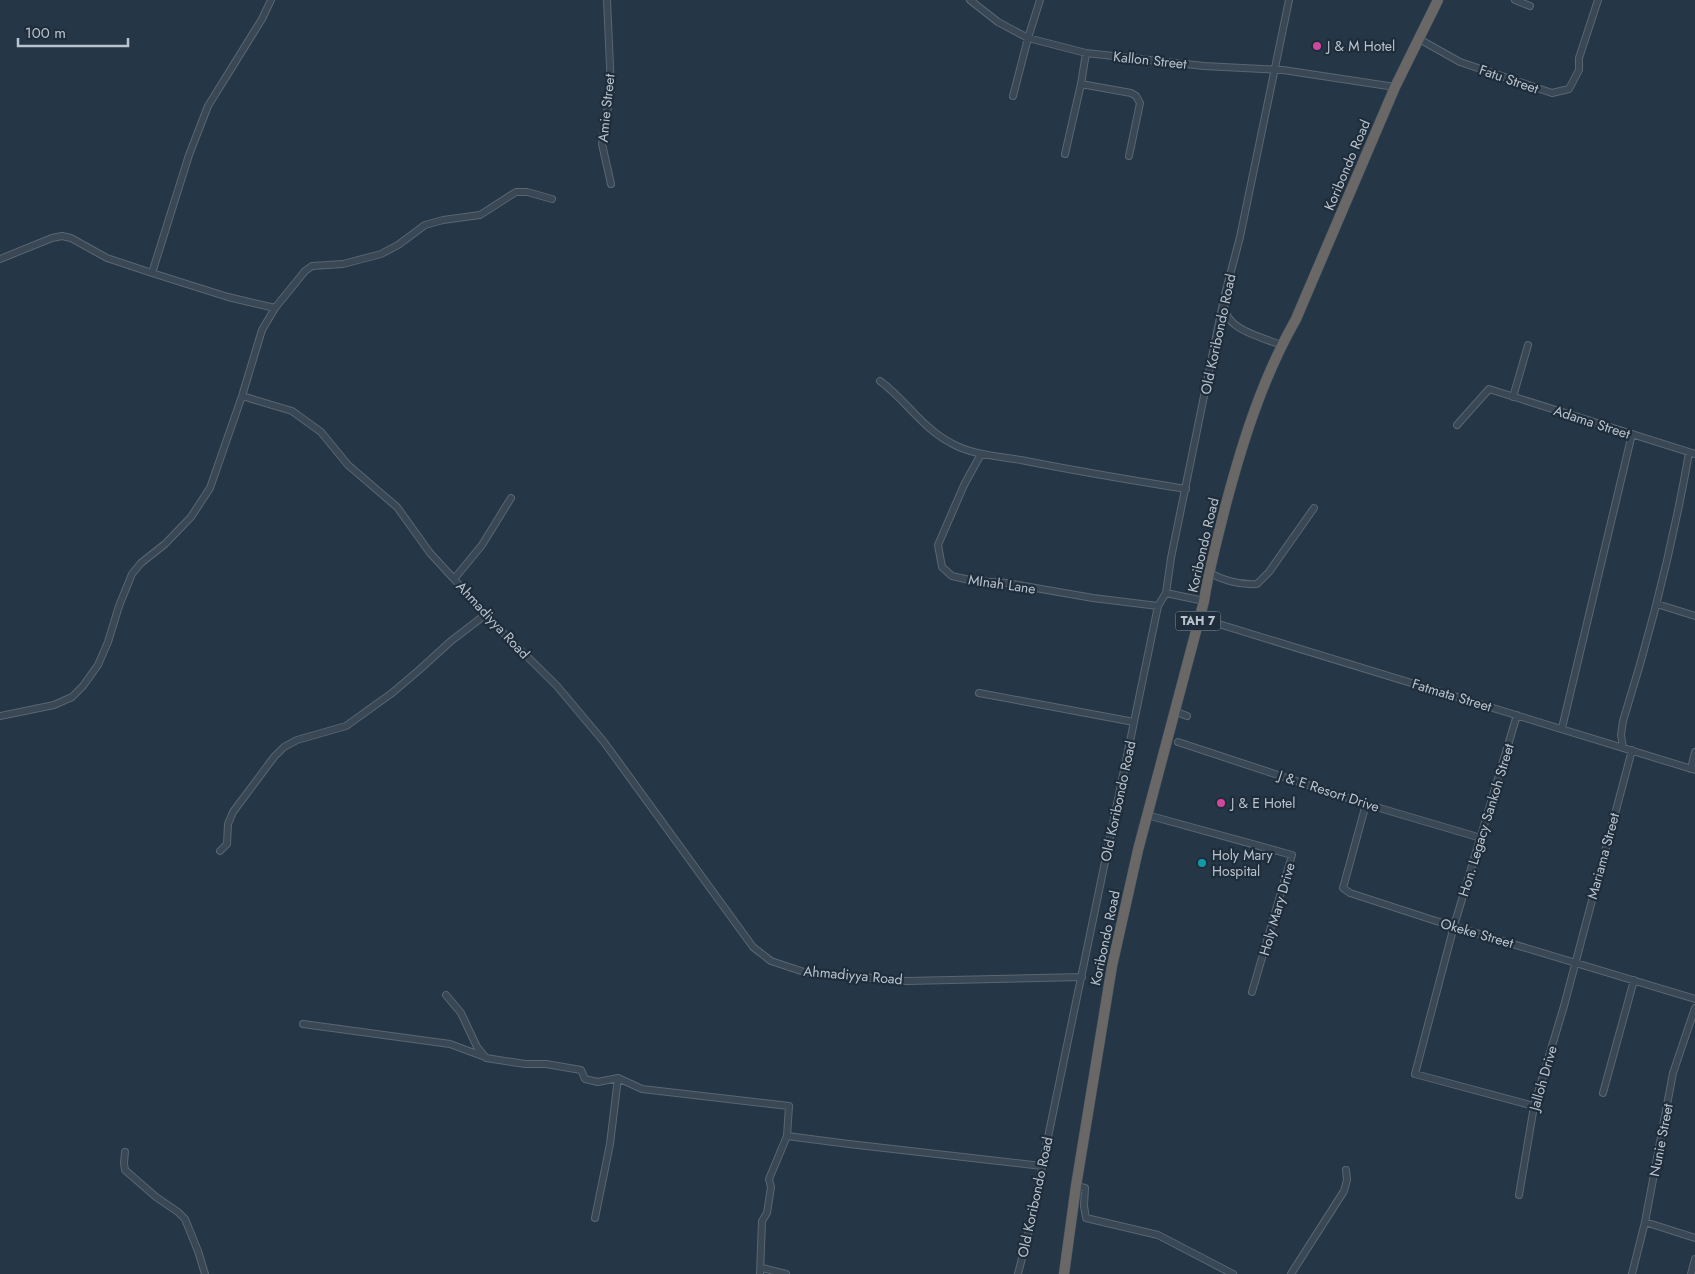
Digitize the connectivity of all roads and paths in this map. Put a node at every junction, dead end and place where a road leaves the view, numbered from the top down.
1 (271, 0) edge
2 (607, 0) edge
3 (970, 0) edge
4 (1040, 0) edge
5 (1289, 0) edge
6 (1515, 0) edge
7 (1598, 0) edge
8 (1434, 1) edge
9 (1530, 6) dead end
10 (1028, 38) junction
11 (1419, 40) junction
12 (1086, 53) junction
13 (1273, 73) junction
14 (1081, 84) junction
15 (1395, 87) junction
16 (1013, 96) dead end
17 (1066, 154) dead end
18 (1129, 156) dead end
19 (611, 184) dead end
20 (552, 199) dead end
21 (0, 259) edge
22 (152, 273) junction
23 (1224, 298) junction
24 (275, 308) junction
25 (1281, 345) junction
26 (1528, 345) dead end
27 (880, 381) dead end
28 (242, 396) junction
29 (1513, 397) junction
30 (1457, 425) dead end
31 (1632, 434) junction
32 (981, 454) junction
33 (1692, 454) edge
34 (1186, 489) junction
35 (511, 498) dead end
36 (1314, 508) dead end
37 (1208, 572) junction
38 (454, 579) junction
39 (1166, 593) junction
40 (1204, 601) junction
41 (1657, 604) junction
42 (1158, 606) junction
43 (485, 615) junction
44 (1695, 616) edge
45 (1210, 621) dead end
46 (979, 694) dead end
47 (1174, 711) junction
48 (1517, 715) junction
49 (0, 716) edge
50 (1187, 716) dead end
51 (1134, 722) junction
52 (1562, 728) junction
53 (1178, 742) dead end
54 (1623, 748) junction
55 (1632, 750) junction
56 (1695, 752) edge
57 (1693, 769) edge
58 (1366, 804) junction
59 (1146, 815) junction
60 (1481, 838) junction
61 (220, 851) dead end
62 (1454, 926) junction
63 (1575, 962) junction
64 (1082, 977) junction
65 (1634, 980) junction
66 (1252, 992) dead end
67 (446, 995) dead end
68 (1695, 1000) edge
69 (1695, 1008) edge
70 (303, 1024) dead end
71 (486, 1058) junction
72 (618, 1078) junction
73 (1603, 1093) dead end
74 (1534, 1106) junction
75 (787, 1136) junction
76 (125, 1152) dead end
77 (1042, 1166) junction
78 (1346, 1170) dead end
79 (1076, 1186) junction
80 (1519, 1195) dead end
81 (596, 1218) dead end
82 (1645, 1222) junction
83 (1695, 1238) edge
84 (1695, 1259) edge
85 (761, 1271) edge
86 (205, 1274) edge
87 (786, 1274) edge
88 (1018, 1274) edge
89 (1064, 1274) edge
90 (1233, 1274) edge
91 (1292, 1274) edge
92 (1632, 1274) edge
93 (1691, 1274) edge

1 - 22 street
2 - 19 street, Amie Street
3 - 10 street, Kallon Street
4 - 10 street
5 - 13 street, Old Koribondo Road
6 - 9 street
7 - 11 street, Fatu Street
8 - 11 highway, Koribondo Road / TAH 7
10 - 12 street, Kallon Street
10 - 16 street
11 - 15 highway, Koribondo Road / TAH 7
12 - 13 street, Kallon Street
12 - 14 street
13 - 15 street, Kallon Street
13 - 23 street, Old Koribondo Road
14 - 17 street
14 - 18 street
15 - 25 highway, Koribondo Road / TAH 7
20 - 24 street
21 - 22 street
22 - 24 street
23 - 25 street
23 - 34 street, Old Koribondo Road
24 - 28 street
25 - 37 highway, Koribondo Road / TAH 7
26 - 29 street
27 - 32 street
28 - 38 street, Ahmadiyya Road
28 - 49 street
29 - 30 street, Adama Street
29 - 31 street, Adama Street
31 - 33 street, Adama Street
31 - 52 street
32 - 34 street
32 - 42 street, MInah Lane
33 - 41 street
34 - 39 street, Old Koribondo Road
35 - 38 street
36 - 37 street
37 - 40 highway, Koribondo Road / TAH 7
38 - 43 street, Ahmadiyya Road
39 - 40 street
39 - 42 street, Old Koribondo Road
40 - 47 highway, Koribondo Road / TAH 7
41 - 44 street
41 - 54 street
42 - 51 street, Old Koribondo Road
43 - 61 street
43 - 64 street, Ahmadiyya Road
45 - 48 street, Fatmata Street
46 - 51 street
47 - 50 street
47 - 59 highway, Koribondo Road / TAH 7
48 - 52 street, Fatmata Street
48 - 60 street, Hon. Legacy Sankoh Street
51 - 64 street, Old Koribondo Road
52 - 54 street, Fatmata Street
53 - 58 street, J & E Resort Drive
54 - 55 street, Fatmata Street
55 - 57 street, Fatmata Street
55 - 63 street, Mariama Street
56 - 57 street
58 - 60 street, J & E Resort Drive
58 - 62 street, Okeke Street
59 - 66 street, Holy Mary Drive
59 - 79 highway, Koribondo Road / TAH 7
60 - 62 street, Hon. Legacy Sankoh Street
62 - 63 street, Okeke Street
62 - 74 street, Hon. Legacy Sankoh Street
63 - 65 street, Okeke Street
63 - 74 street, Jalloh Drive
64 - 77 street, Old Koribondo Road
65 - 68 street, Okeke Street
65 - 73 street
67 - 71 street
69 - 82 street, Nunie Street
70 - 71 street
71 - 72 street
72 - 75 street
72 - 81 street
74 - 80 street, Jalloh Drive
75 - 77 street
75 - 85 street
76 - 86 street
77 - 88 street, Old Koribondo Road
78 - 91 street
79 - 89 highway, Koribondo Road / TAH 7
79 - 90 street
82 - 83 street
82 - 92 street, Nunie Street
84 - 93 street
85 - 87 street

